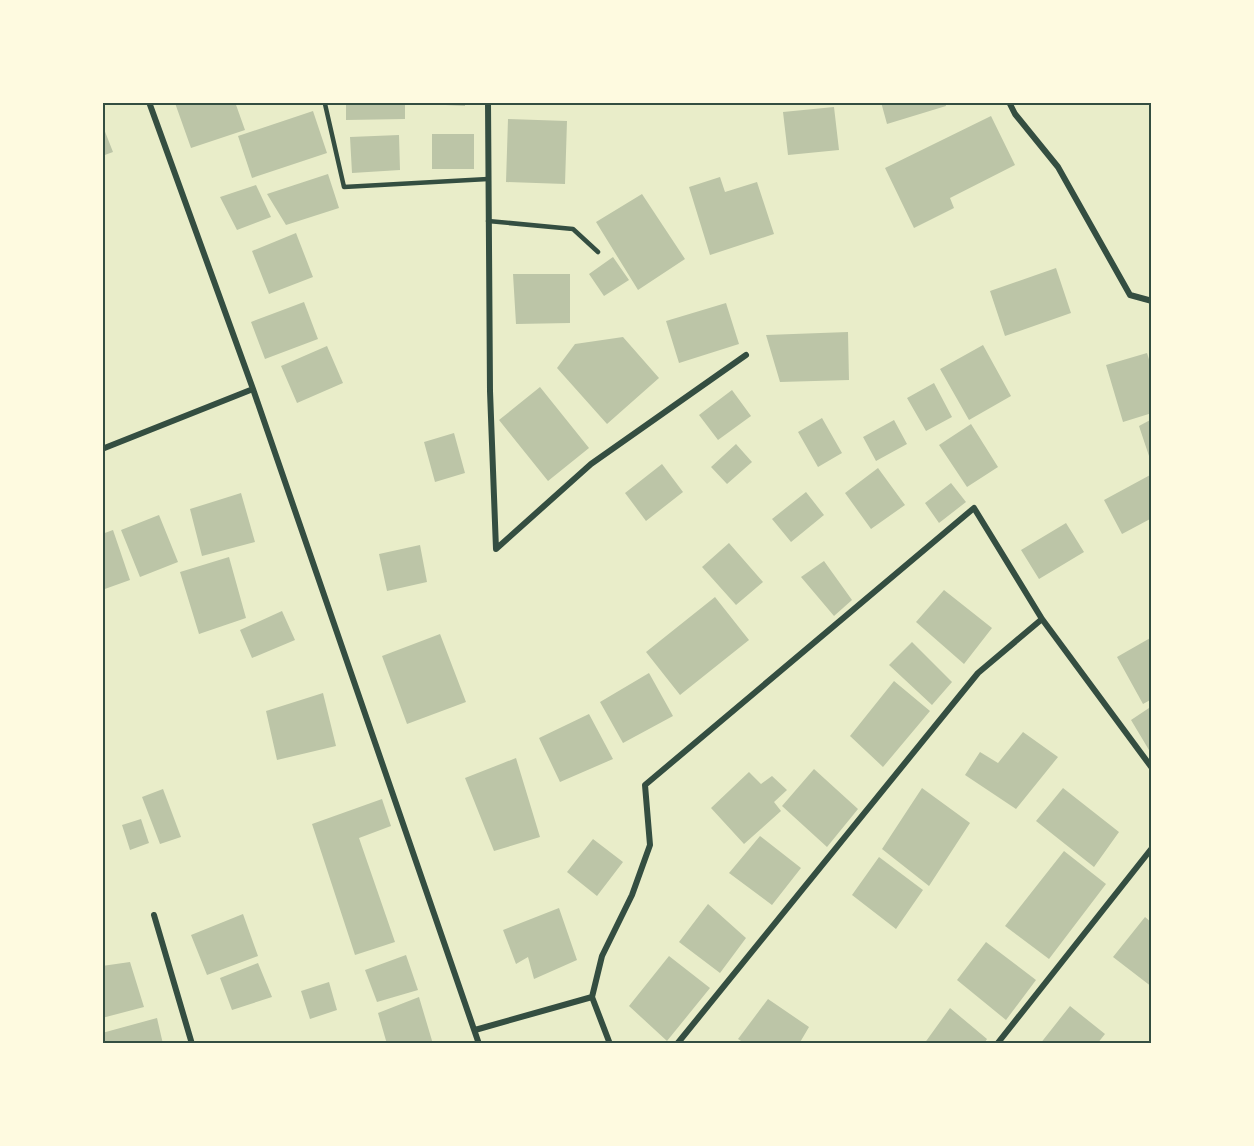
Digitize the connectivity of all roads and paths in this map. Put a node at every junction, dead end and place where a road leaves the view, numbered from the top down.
1 (150, 102) edge
2 (488, 102) edge
3 (1009, 102) edge
4 (325, 104) dead end
5 (488, 179) junction
6 (488, 221) junction
7 (598, 252) dead end
8 (1152, 301) edge
9 (747, 355) dead end
10 (253, 389) junction
11 (102, 449) edge
12 (1042, 619) junction
13 (1152, 768) edge
14 (1152, 848) edge
15 (154, 915) dead end
16 (592, 997) junction
17 (475, 1030) junction
18 (192, 1044) edge
19 (479, 1044) edge
20 (609, 1044) edge
21 (677, 1044) edge
22 (997, 1044) edge

1 - 10 street
2 - 5 street
3 - 8 street
4 - 5 lane
5 - 6 street
6 - 7 lane
6 - 9 street
10 - 11 street
10 - 17 street
12 - 13 street
12 - 16 street
12 - 21 street
14 - 22 street
15 - 18 street
16 - 17 street
16 - 20 street
17 - 19 street

